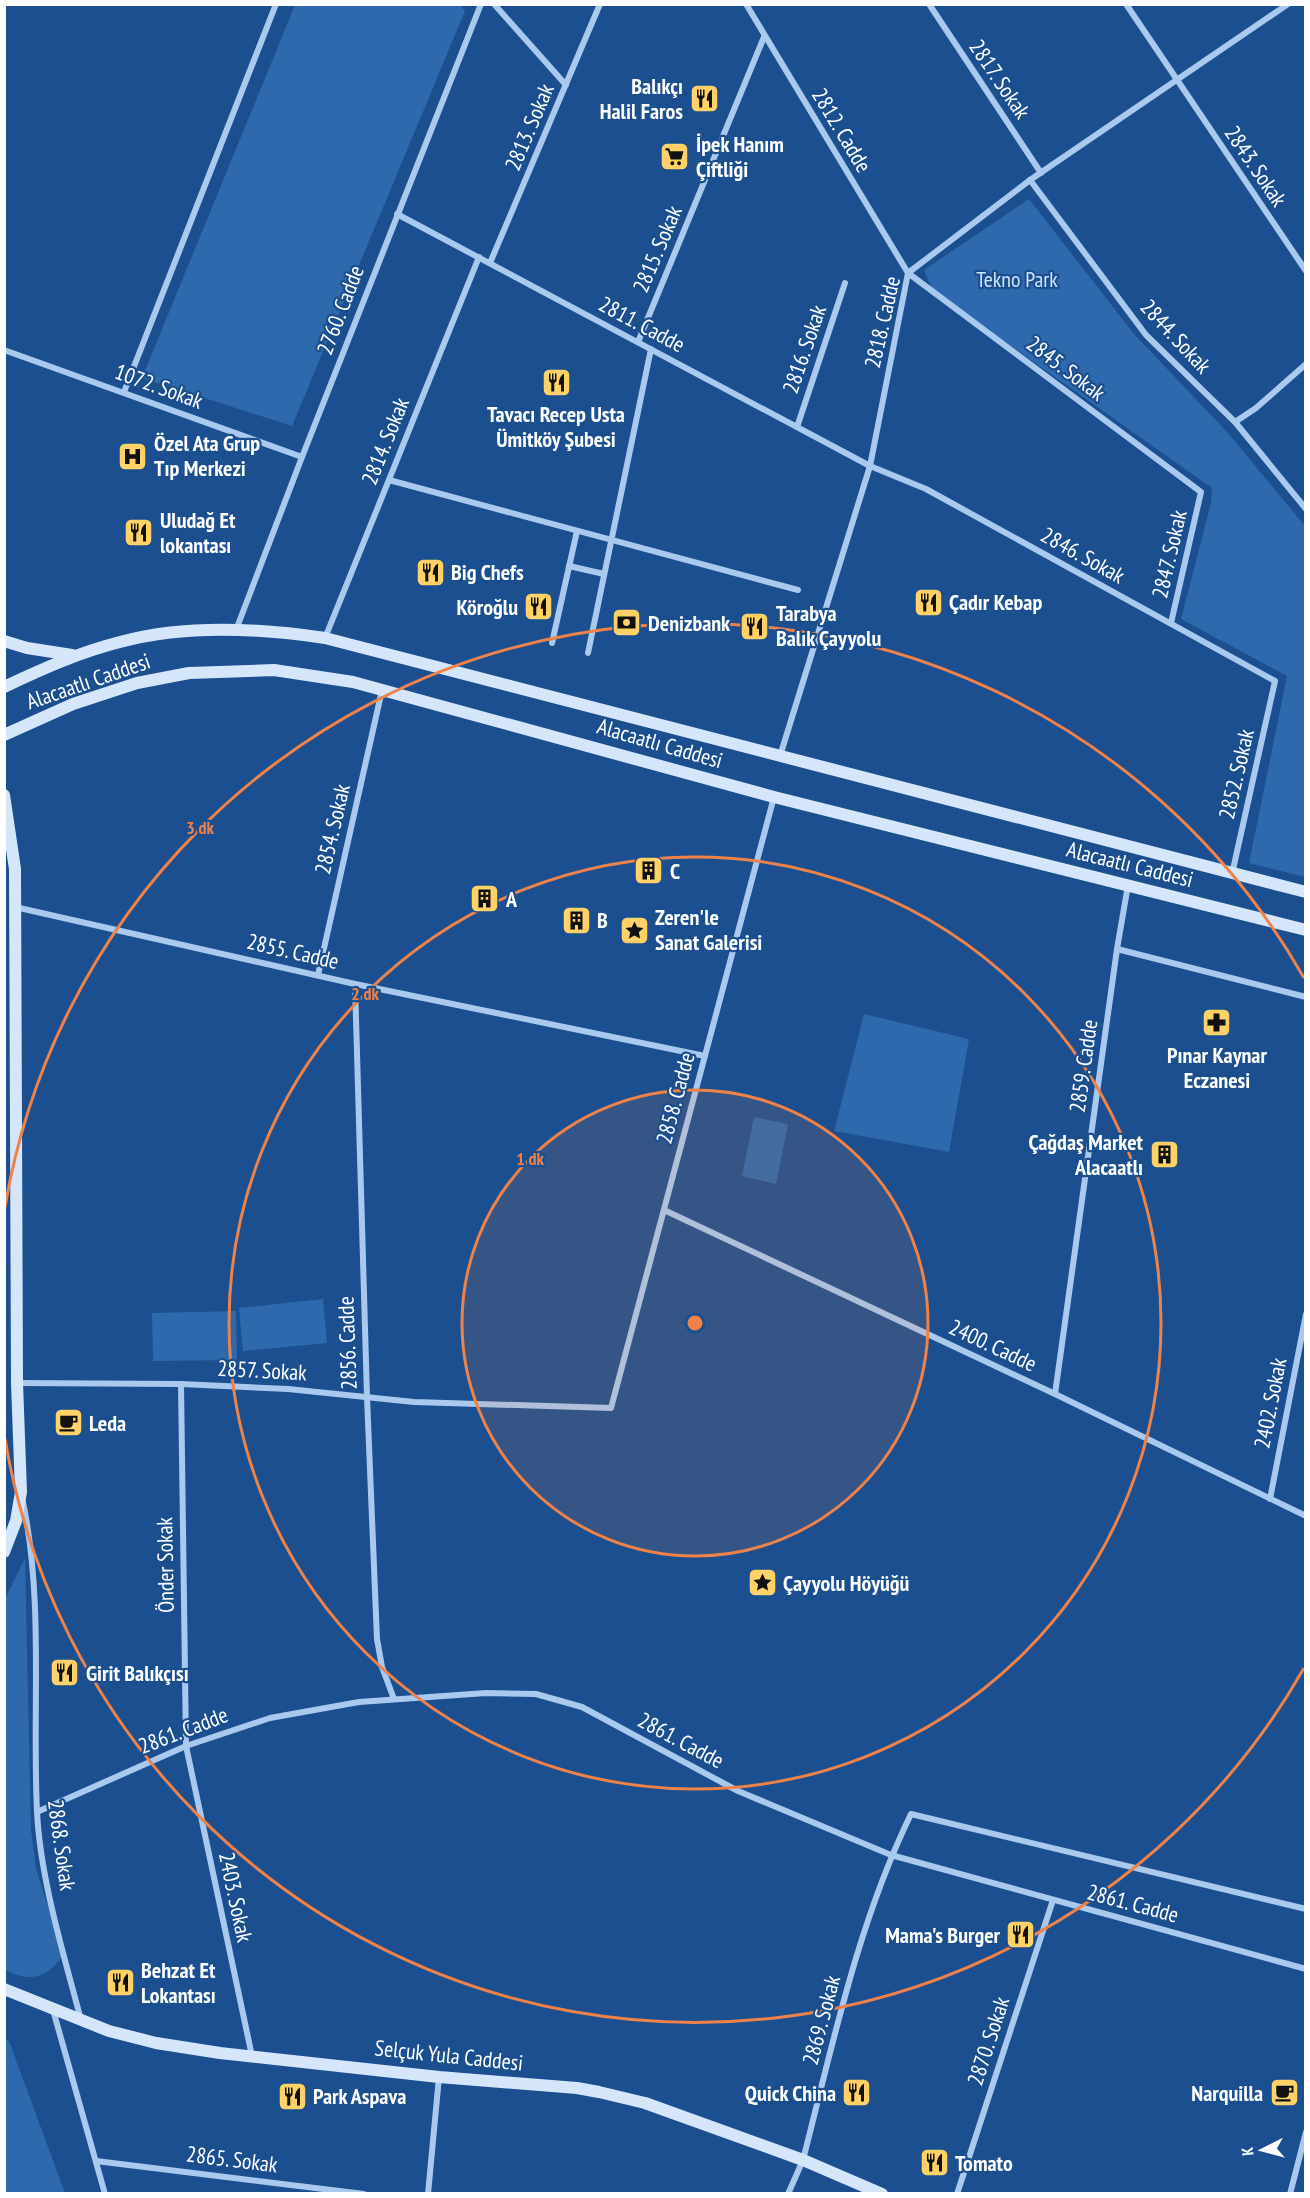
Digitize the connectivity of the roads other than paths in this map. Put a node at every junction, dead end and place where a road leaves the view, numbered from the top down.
1 (276, 4) edge
2 (481, 4) edge
3 (494, 4) edge
4 (600, 4) edge
5 (746, 4) edge
6 (929, 4) edge
7 (1126, 4) edge
8 (1288, 4) edge
9 (764, 37) junction
10 (1176, 81) junction
11 (566, 85) junction
12 (1041, 173) junction
13 (1030, 180) junction
14 (398, 214) junction
15 (479, 257) junction
16 (490, 263) junction
17 (1305, 271) edge
18 (908, 273) junction
19 (845, 283) dead end
20 (638, 342) junction
21 (651, 349) junction
22 (4, 350) edge
23 (1305, 364) edge
24 (124, 392) junction
25 (1234, 422) junction
26 (797, 427) junction
27 (302, 457) junction
28 (870, 466) junction
29 (389, 480) junction
30 (1202, 492) joint
31 (1305, 509) edge
32 (577, 531) junction
33 (611, 540) junction
34 (569, 566) junction
35 (604, 574) junction
36 (798, 590) dead end
37 (1171, 623) junction
38 (236, 630) junction
39 (325, 638) junction
40 (4, 641) edge
41 (552, 643) dead end
42 (588, 653) dead end
43 (76, 656) junction
44 (1275, 681) joint
45 (4, 687) edge
46 (382, 690) junction
47 (4, 735) edge
48 (780, 756) junction
49 (4, 795) edge
50 (774, 797) junction
51 (1232, 874) junction
52 (1128, 885) junction
53 (1305, 892) edge
54 (15, 907) junction
55 (1305, 930) edge
56 (1117, 949) junction
57 (318, 975) junction
58 (355, 984) junction
59 (1305, 997) edge
60 (705, 1056) junction
61 (664, 1210) junction
62 (1305, 1314) edge
63 (18, 1383) junction
64 (181, 1384) junction
65 (1055, 1394) junction
66 (367, 1397) junction
67 (611, 1408) joint
68 (21, 1492) junction
69 (1270, 1499) junction
70 (1305, 1516) edge
71 (4, 1552) edge
72 (394, 1699) junction
73 (186, 1746) junction
74 (37, 1812) junction
75 (911, 1814) joint
76 (891, 1856) junction
77 (1053, 1900) junction
78 (1305, 1910) edge
79 (1305, 1969) edge
80 (4, 1989) edge
81 (52, 2009) junction
82 (81, 2021) junction
83 (252, 2056) junction
84 (439, 2077) junction
85 (1305, 2132) edge
86 (803, 2160) junction
87 (96, 2161) junction
88 (105, 2193) edge
89 (364, 2193) edge
90 (428, 2193) edge
91 (788, 2193) edge
92 (882, 2193) edge
93 (957, 2193) edge
94 (1290, 2193) edge

1 - 24 street
2 - 14 street, 2760. Cadde
3 - 11 street
4 - 11 street, 2813. Sokak
5 - 9 street, 2812. Cadde
6 - 12 street, 2817. Sokak
7 - 10 street, 2843. Sokak
8 - 10 street, 2818. Cadde
9 - 18 street, 2812. Cadde
9 - 20 street, 2815. Sokak
10 - 12 street, 2818. Cadde
10 - 17 street, 2843. Sokak
11 - 16 street, 2813. Sokak
12 - 13 street, 2818. Cadde
13 - 18 street, 2818. Cadde
13 - 25 street, 2844. Sokak
14 - 15 street, 2811. Cadde
14 - 27 street, 2760. Cadde
15 - 16 street, 2811. Cadde
15 - 29 street, 2814. Sokak
16 - 20 street, 2811. Cadde
18 - 28 street, 2818. Cadde
18 - 30 street, 2845. Sokak
19 - 26 street, 2816. Sokak
20 - 21 street, 2811. Cadde
21 - 26 street, 2811. Cadde
21 - 33 street
22 - 24 street, 1072. Sokak
23 - 25 street
24 - 27 street, 1072. Sokak
25 - 31 street, 2844. Sokak
26 - 28 street, 2811. Cadde
27 - 38 street, 2760. Cadde
28 - 37 street, 2846. Sokak
28 - 48 street, 2818. Cadde
29 - 32 street
29 - 39 street, 2814. Sokak
30 - 37 street, 2847. Sokak
32 - 33 street
32 - 34 street
33 - 35 street
33 - 36 street
34 - 35 street
34 - 41 street
35 - 42 street
37 - 44 street, 2846. Sokak
38 - 39 main road, Alacaatlı Caddesi
38 - 43 main road, Alacaatlı Caddesi
39 - 48 main road, Alacaatlı Caddesi
40 - 43 main road
43 - 45 main road, Alacaatlı Caddesi
44 - 51 street, 2852. Sokak
46 - 47 main road, Alacaatlı Caddesi
46 - 50 main road, Alacaatlı Caddesi
46 - 57 street, 2854. Sokak
48 - 51 main road, Alacaatlı Caddesi
49 - 54 main road
50 - 52 main road, Alacaatlı Caddesi
50 - 60 street, 2858. Cadde
51 - 53 main road, Alacaatlı Caddesi
52 - 55 main road, Alacaatlı Caddesi
52 - 56 street, 2859. Cadde
54 - 57 street, 2855. Cadde
54 - 63 main road
56 - 59 street
56 - 65 street, 2859. Cadde
57 - 58 street, 2855. Cadde
58 - 60 street, 2855. Cadde
58 - 66 street, 2856. Cadde
60 - 61 street, 2858. Cadde
61 - 65 street, 2400. Cadde
61 - 67 street, 2858. Cadde
62 - 69 street, 2402. Sokak
63 - 64 street, 2857. Sokak
63 - 68 main road
64 - 66 street, 2857. Sokak
64 - 73 street, Önder Sokak
65 - 69 street, 2400. Cadde
66 - 67 street, 2857. Sokak
66 - 72 street, 2856. Cadde
68 - 71 main road
68 - 74 street, 2868. Sokak
69 - 70 street, 2400. Cadde
72 - 73 street, 2861. Cadde
72 - 76 street, 2861. Cadde
73 - 74 street, 2861. Cadde
73 - 83 street, 2403. Sokak
74 - 82 street, 2868. Sokak
75 - 76 street, 2869. Sokak
75 - 78 street, 2861. Cadde
76 - 77 street, 2861. Cadde
76 - 86 street, 2869. Sokak
77 - 79 street, 2861. Cadde
77 - 93 street, 2870. Sokak
80 - 81 main road, Selçuk Yula Caddesi
81 - 82 main road, Selçuk Yula Caddesi
81 - 87 street
82 - 83 main road, Selçuk Yula Caddesi
83 - 84 main road, Selçuk Yula Caddesi
84 - 86 main road, Selçuk Yula Caddesi
84 - 90 street
85 - 94 street
86 - 91 street, 2869. Sokak
86 - 92 main road, Selçuk Yula Caddesi
87 - 88 street
87 - 89 street, 2865. Sokak

